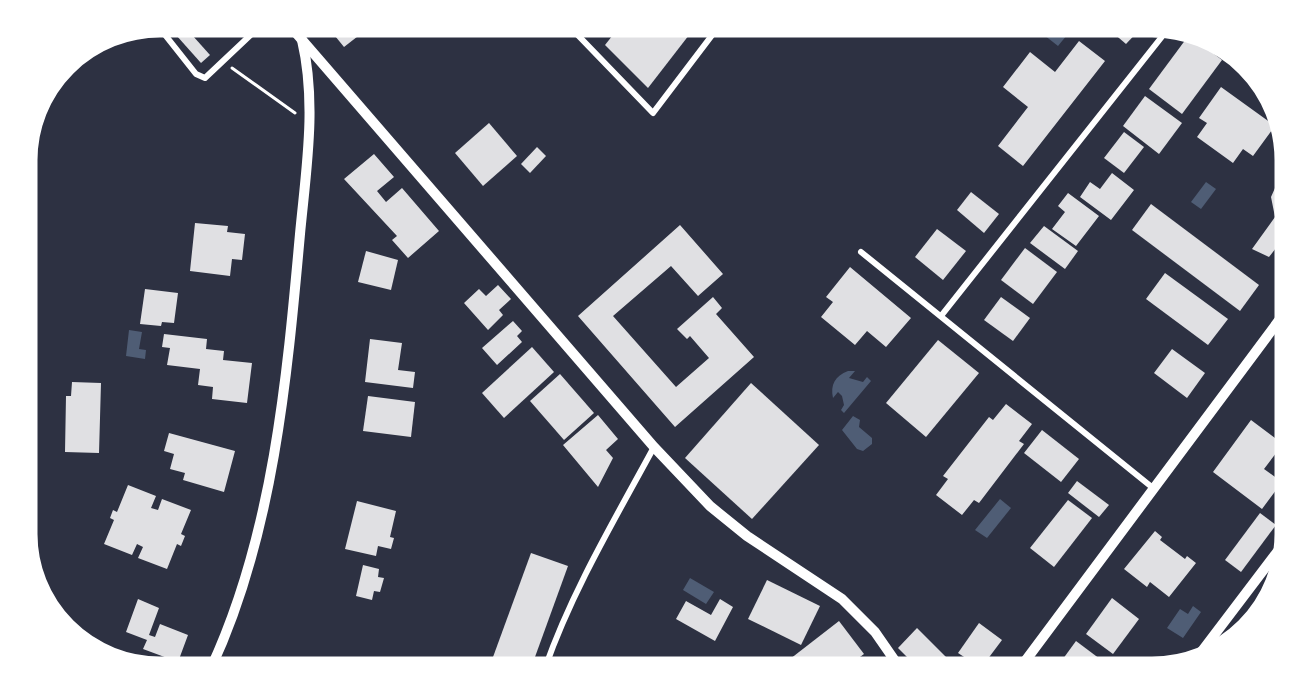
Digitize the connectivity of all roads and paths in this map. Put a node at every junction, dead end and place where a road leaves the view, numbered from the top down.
1 (166, 36) edge
2 (250, 36) edge
3 (299, 36) edge
4 (579, 36) edge
5 (711, 36) edge
6 (1162, 37) edge
7 (302, 40) junction
8 (224, 62) junction
9 (309, 123) junction
10 (861, 252) dead end
11 (941, 316) junction
12 (1276, 324) edge
13 (654, 447) junction
14 (1153, 488) junction
15 (1274, 556) edge
16 (1205, 646) edge
17 (215, 658) edge
18 (548, 658) edge
19 (893, 658) edge
20 (1027, 658) edge

1 - 8 street
2 - 8 street
3 - 7 street
4 - 5 street
6 - 11 street
7 - 9 street
7 - 13 street
8 - 9 path
9 - 17 street
10 - 11 street
11 - 14 street
12 - 14 street
13 - 18 street
13 - 19 street
14 - 20 street
15 - 16 street

